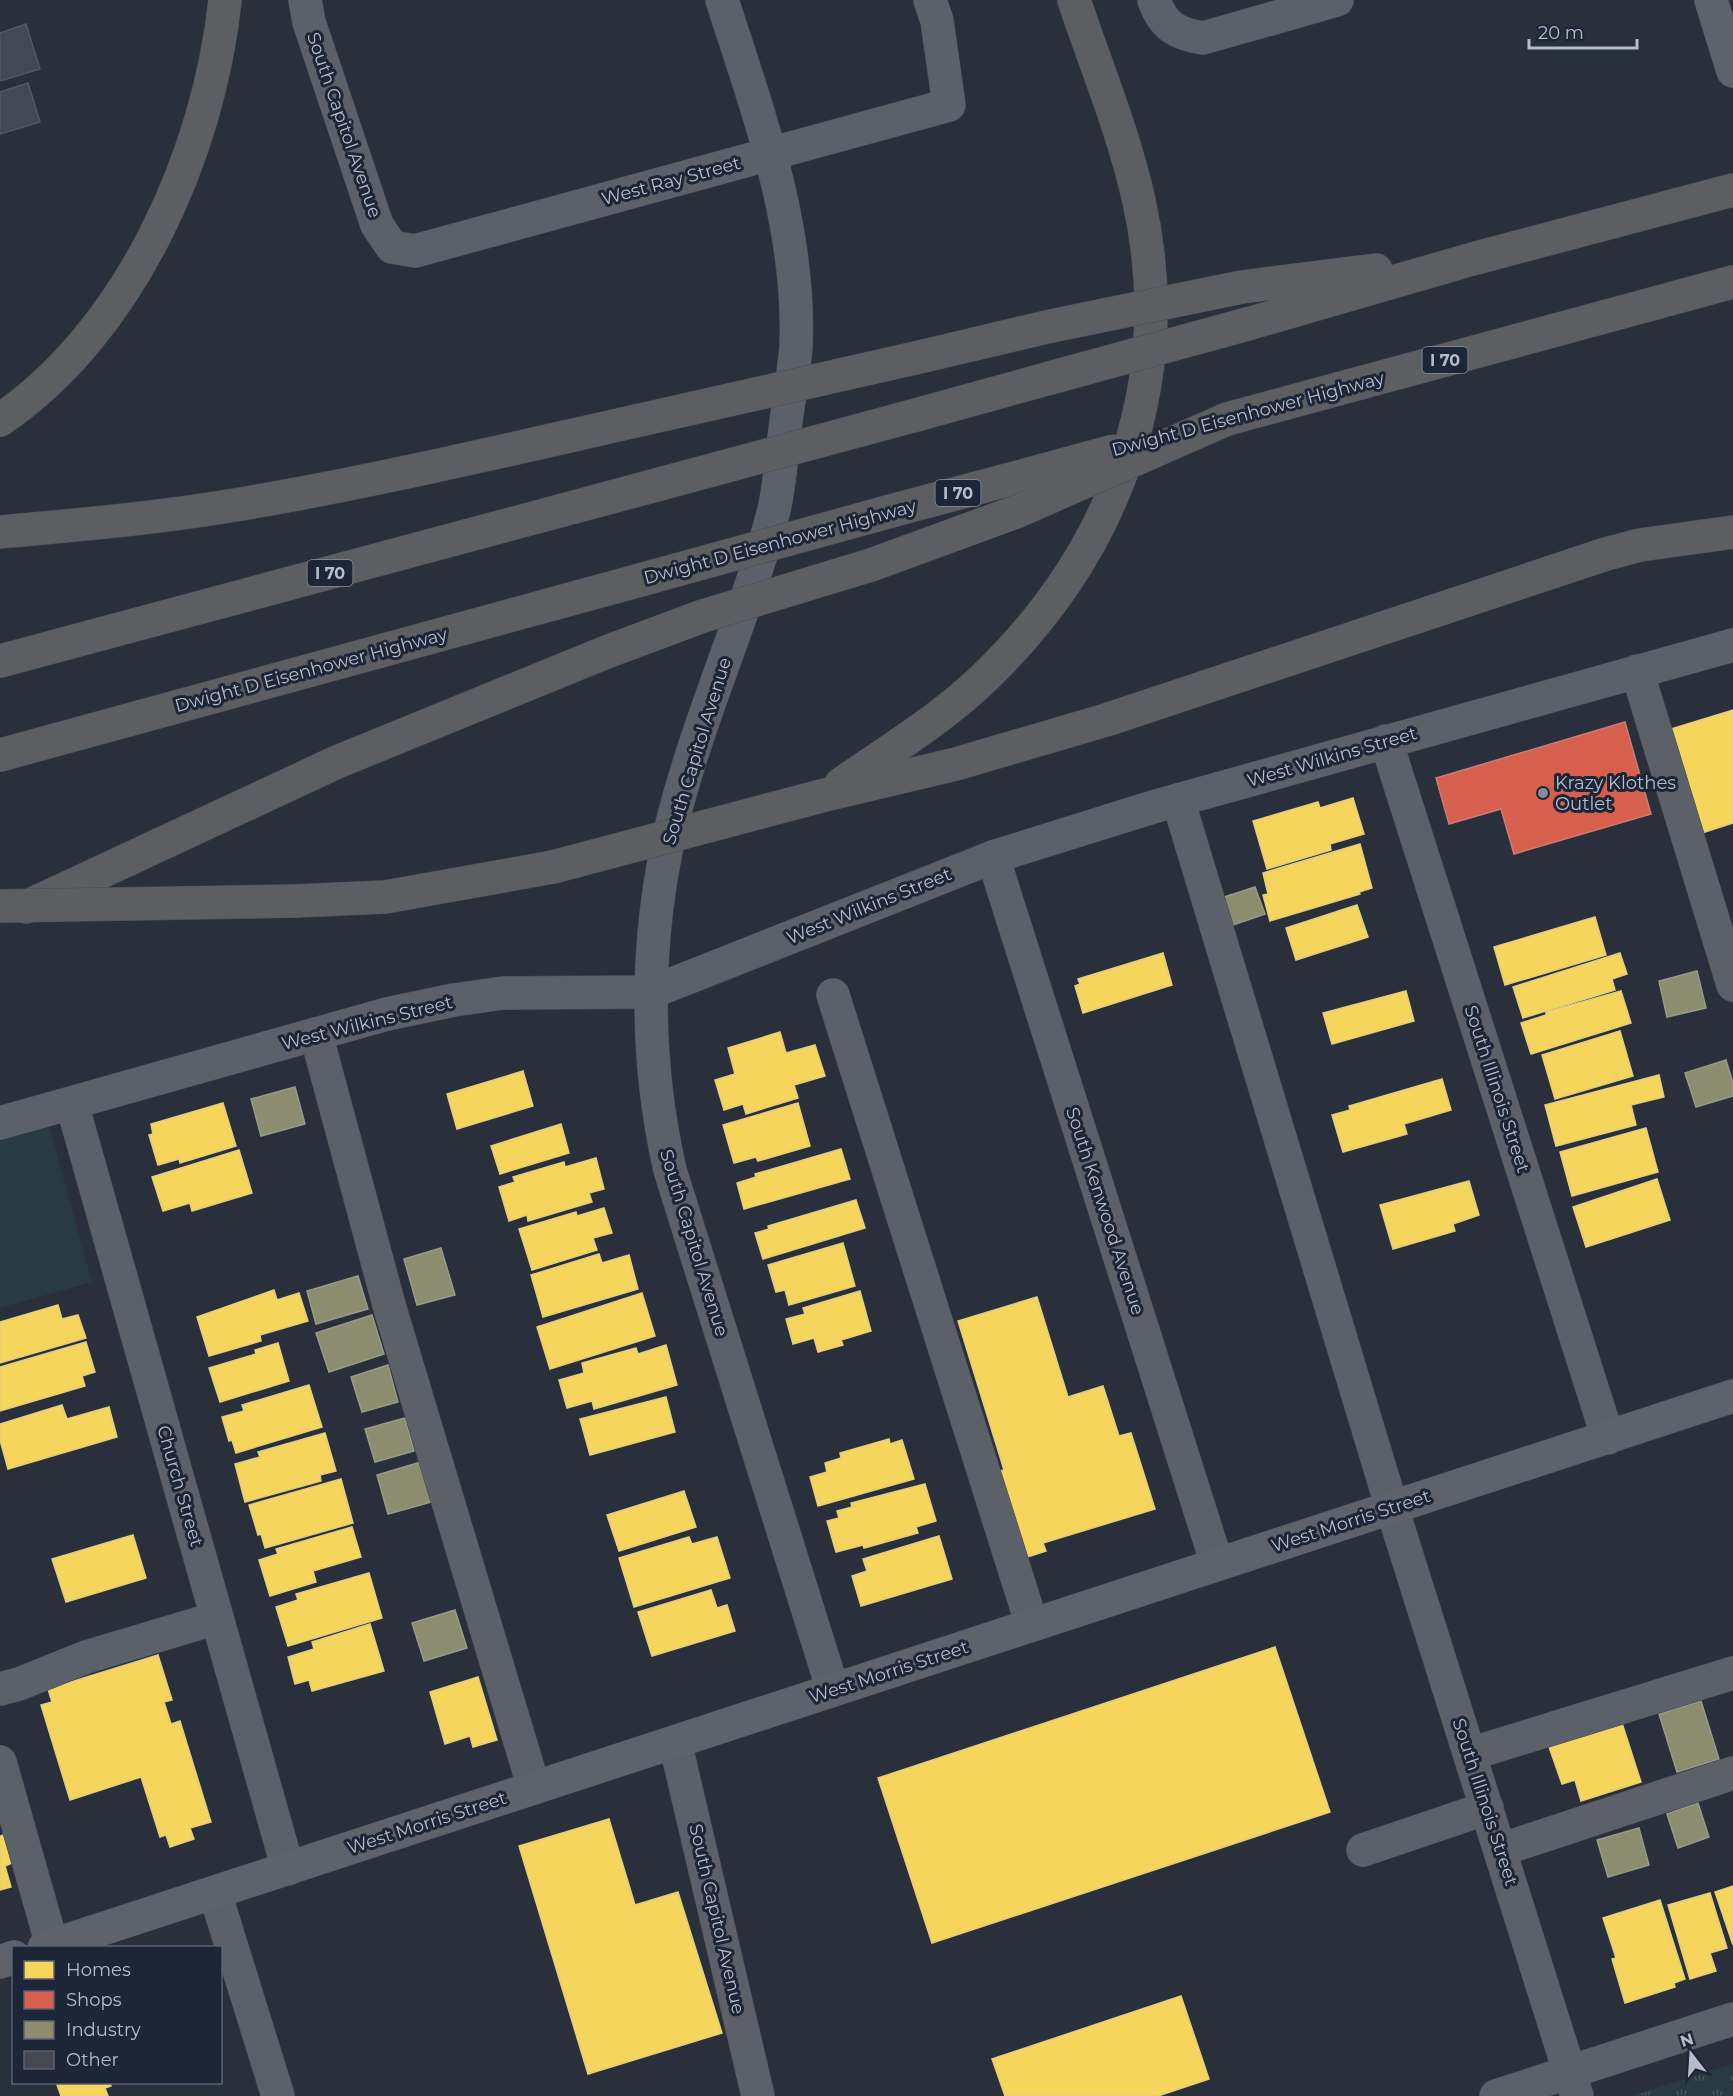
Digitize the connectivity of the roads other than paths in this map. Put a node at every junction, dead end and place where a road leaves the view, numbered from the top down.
1 (225, 0) edge
2 (305, 0) edge
3 (722, 0) edge
4 (930, 0) edge
5 (1074, 0) edge
6 (1154, 0) edge
7 (1336, 0) edge
8 (1711, 0) edge
9 (1733, 71) edge
10 (771, 154) junction
11 (1726, 190) edge
12 (392, 247) joint
13 (1476, 258) junction
14 (1733, 282) edge
15 (1227, 419) junction
16 (1, 420) edge
17 (0, 532) edge
18 (1719, 533) edge
19 (1733, 645) edge
20 (0, 661) edge
21 (1637, 671) junction
22 (1386, 741) junction
23 (0, 755) edge
24 (825, 795) junction
25 (1178, 800) junction
26 (993, 858) junction
27 (0, 906) edge
28 (0, 920) edge
29 (1733, 985) edge
30 (652, 992) junction
31 (833, 995) dead end
32 (316, 1034) junction
33 (72, 1104) junction
34 (0, 1123) edge
35 (1733, 1396) edge
36 (1608, 1438) junction
37 (1392, 1508) junction
38 (1217, 1564) junction
39 (217, 1618) junction
40 (1032, 1625) junction
41 (1733, 1673) edge
42 (0, 1689) edge
43 (834, 1690) junction
44 (675, 1742) junction
45 (1470, 1754) junction
46 (0, 1762) edge
47 (1733, 1773) edge
48 (534, 1788) junction
49 (1487, 1808) junction
50 (1362, 1850) dead end
51 (1500, 1850) junction
52 (288, 1869) junction
53 (215, 1893) junction
54 (48, 1946) edge
55 (1733, 2019) edge
56 (1574, 2084) edge
57 (278, 2096) edge
58 (758, 2096) edge
59 (1496, 2096) edge

1 - 16 highway
2 - 12 street, South Capitol Avenue
3 - 10 street
4 - 10 street, West Ray Street
5 - 24 highway
6 - 7 street
8 - 9 main road
10 - 12 street, West Ray Street
10 - 30 street, South Capitol Avenue
11 - 13 highway, I 70
13 - 17 highway, bridge
13 - 20 highway, I 70, bridge
14 - 15 highway, Dwight D Eisenhower Highway / I 70
15 - 23 highway, Dwight D Eisenhower Highway / I 70, bridge
15 - 28 highway, bridge
18 - 24 highway
19 - 21 street, West Wilkins Street
21 - 22 street, West Wilkins Street
21 - 29 street
22 - 25 street, West Wilkins Street
22 - 36 street, South Illinois Street
24 - 27 highway, bridge
25 - 26 street, West Wilkins Street
25 - 37 street, South Illinois Street
26 - 30 street, West Wilkins Street
26 - 38 street, South Kenwood Avenue
30 - 32 street, West Wilkins Street
30 - 43 street, South Capitol Avenue
31 - 40 street
32 - 33 street, West Wilkins Street
32 - 48 street
33 - 34 street, West Wilkins Street
33 - 39 street, Church Street
35 - 36 main road, West Morris Street
36 - 37 main road, West Morris Street
37 - 38 main road, West Morris Street
37 - 45 street, South Illinois Street
38 - 40 main road, West Morris Street
39 - 42 street
39 - 52 street, Church Street
40 - 43 main road, West Morris Street
41 - 45 street
43 - 44 main road, West Morris Street
44 - 48 main road, West Morris Street
44 - 58 street, South Capitol Avenue
45 - 49 street, South Illinois Street
46 - 54 street
47 - 51 street
48 - 52 main road, West Morris Street
49 - 50 street
49 - 51 street, South Illinois Street
51 - 56 street, South Illinois Street
52 - 53 main road, West Morris Street
53 - 54 main road, West Morris Street
53 - 57 street
55 - 56 street
56 - 59 street

